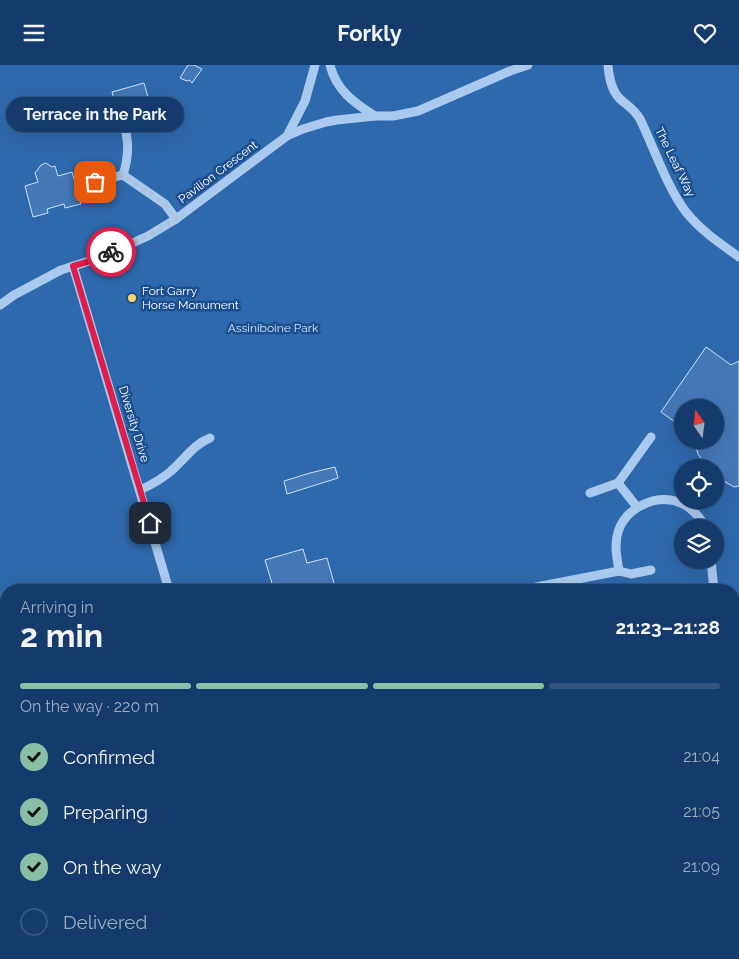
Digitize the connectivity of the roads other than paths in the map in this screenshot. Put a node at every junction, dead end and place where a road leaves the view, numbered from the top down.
1 (315, 65) edge
2 (330, 65) edge
3 (528, 65) edge
4 (608, 65) edge
5 (375, 116) junction
6 (124, 120) dead end
7 (287, 136) junction
8 (123, 175) junction
9 (95, 182) dead end
10 (176, 219) junction
11 (739, 257) edge
12 (73, 266) junction
13 (0, 305) edge
14 (651, 437) dead end
15 (210, 438) dead end
16 (618, 483) junction
17 (140, 490) junction
18 (590, 493) dead end
19 (637, 507) junction
20 (699, 519) edge
21 (712, 569) edge
22 (651, 570) dead end
23 (619, 571) junction
24 (167, 584) edge
25 (552, 584) edge
26 (713, 584) edge

1 - 7 street
2 - 5 street
3 - 5 street, Pavilion Crescent
4 - 11 street, The Leaf Way
5 - 7 street, Pavilion Crescent
6 - 8 street
7 - 10 street, Pavilion Crescent
8 - 9 street
8 - 10 street
10 - 12 street, Pavilion Crescent
12 - 13 street, Pavilion Crescent
12 - 17 street, Diversity Drive
14 - 16 street
15 - 17 street
16 - 18 street
16 - 19 street
17 - 24 street, Diversity Drive
19 - 20 street
19 - 23 street
21 - 26 street
22 - 23 street
23 - 25 street

